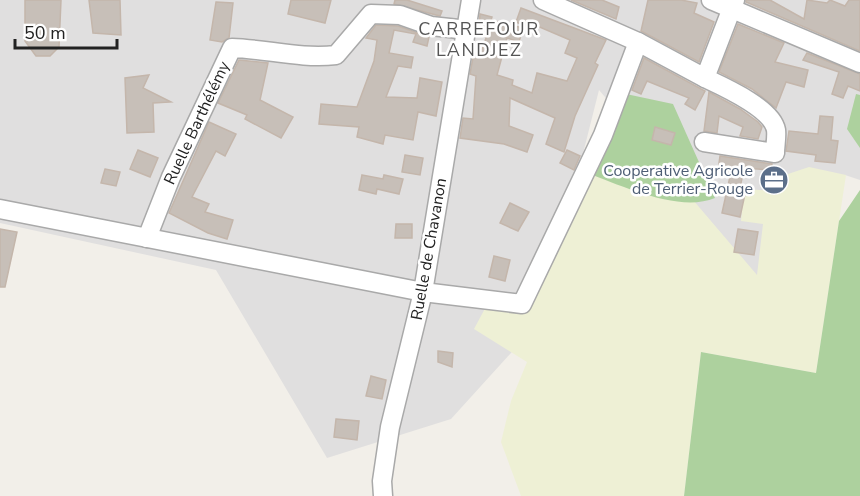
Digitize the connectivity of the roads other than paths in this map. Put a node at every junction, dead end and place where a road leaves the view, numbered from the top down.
1 (471, 0) edge
2 (543, 0) edge
3 (711, 0) edge
4 (734, 4) edge
5 (468, 30) junction
6 (638, 42) junction
7 (860, 63) edge
8 (705, 78) junction
9 (704, 142) dead end
10 (0, 209) edge
11 (147, 238) junction
12 (423, 292) junction
13 (383, 496) edge

1 - 5 street, Ruelle de Chavanon
2 - 6 street
3 - 4 street
4 - 7 street
4 - 8 street
5 - 11 street, Ruelle Barthélémy
5 - 12 street, Ruelle de Chavanon
6 - 8 street
6 - 12 street
8 - 9 street
10 - 11 street
11 - 12 street
12 - 13 street, Ruelle de Chavanon

